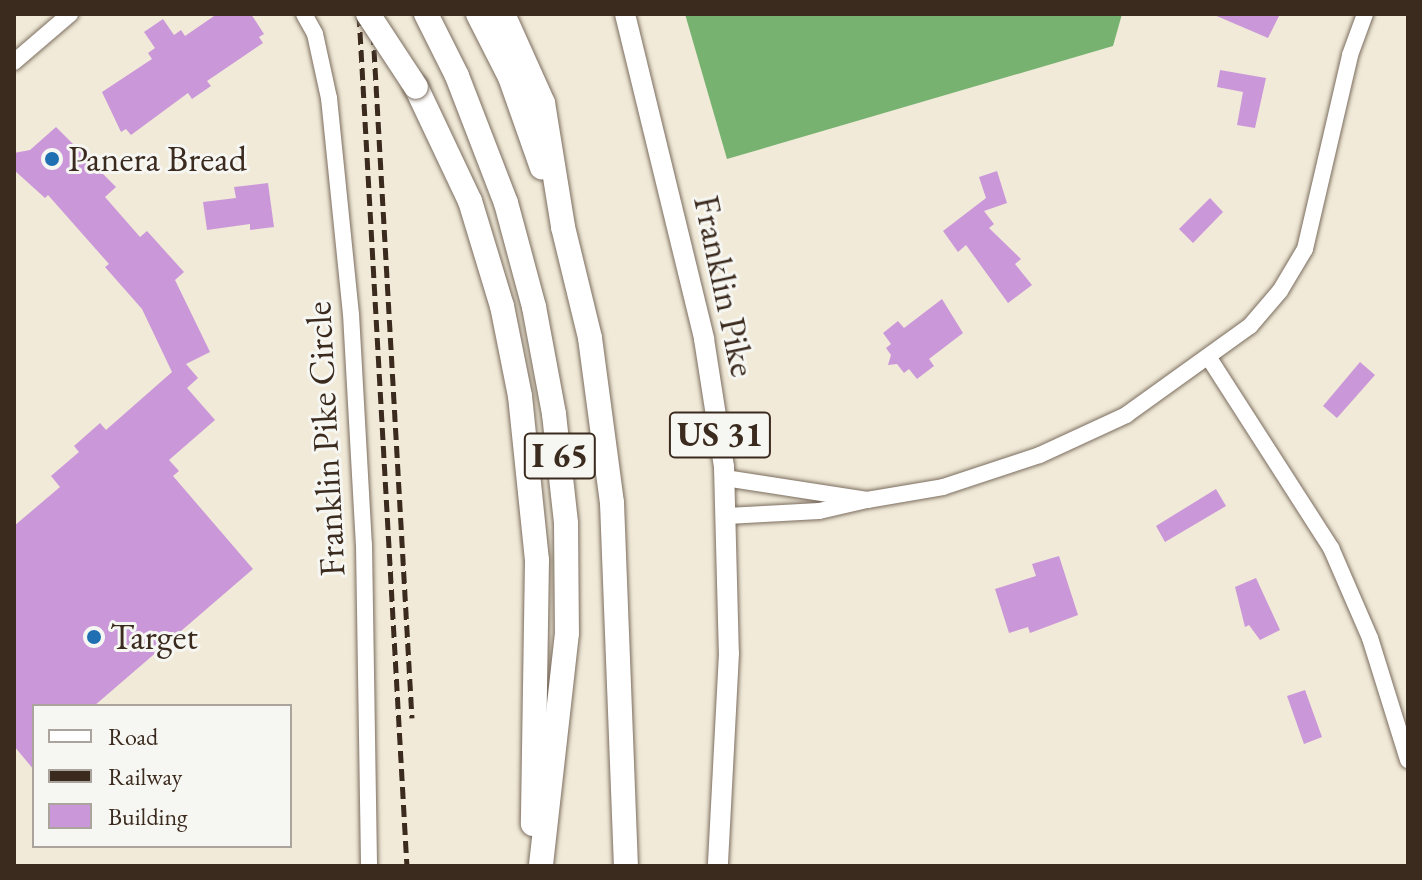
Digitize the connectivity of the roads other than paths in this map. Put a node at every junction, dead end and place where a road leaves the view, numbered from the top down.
1 (70, 14) edge
2 (304, 14) edge
3 (368, 14) edge
4 (426, 14) edge
5 (478, 14) edge
6 (503, 14) edge
7 (625, 14) edge
8 (1365, 14) edge
9 (14, 62) edge
10 (563, 227) junction
11 (1209, 358) junction
12 (725, 478) junction
13 (867, 500) junction
14 (727, 516) junction
15 (1408, 760) edge
16 (369, 866) edge
17 (533, 866) edge
18 (541, 866) edge
19 (626, 866) edge
20 (718, 866) edge

1 - 9 street
2 - 16 street, Franklin Pike Circle
3 - 17 highway, bridge
4 - 18 highway, I 65
5 - 10 highway, I 65
6 - 10 highway
7 - 12 main road, Franklin Pike / US 31
8 - 11 street
10 - 19 highway, I 65
11 - 13 street
11 - 15 street
12 - 13 street
12 - 14 main road, Franklin Pike / US 31
13 - 14 street
14 - 20 main road, Franklin Pike / US 31

